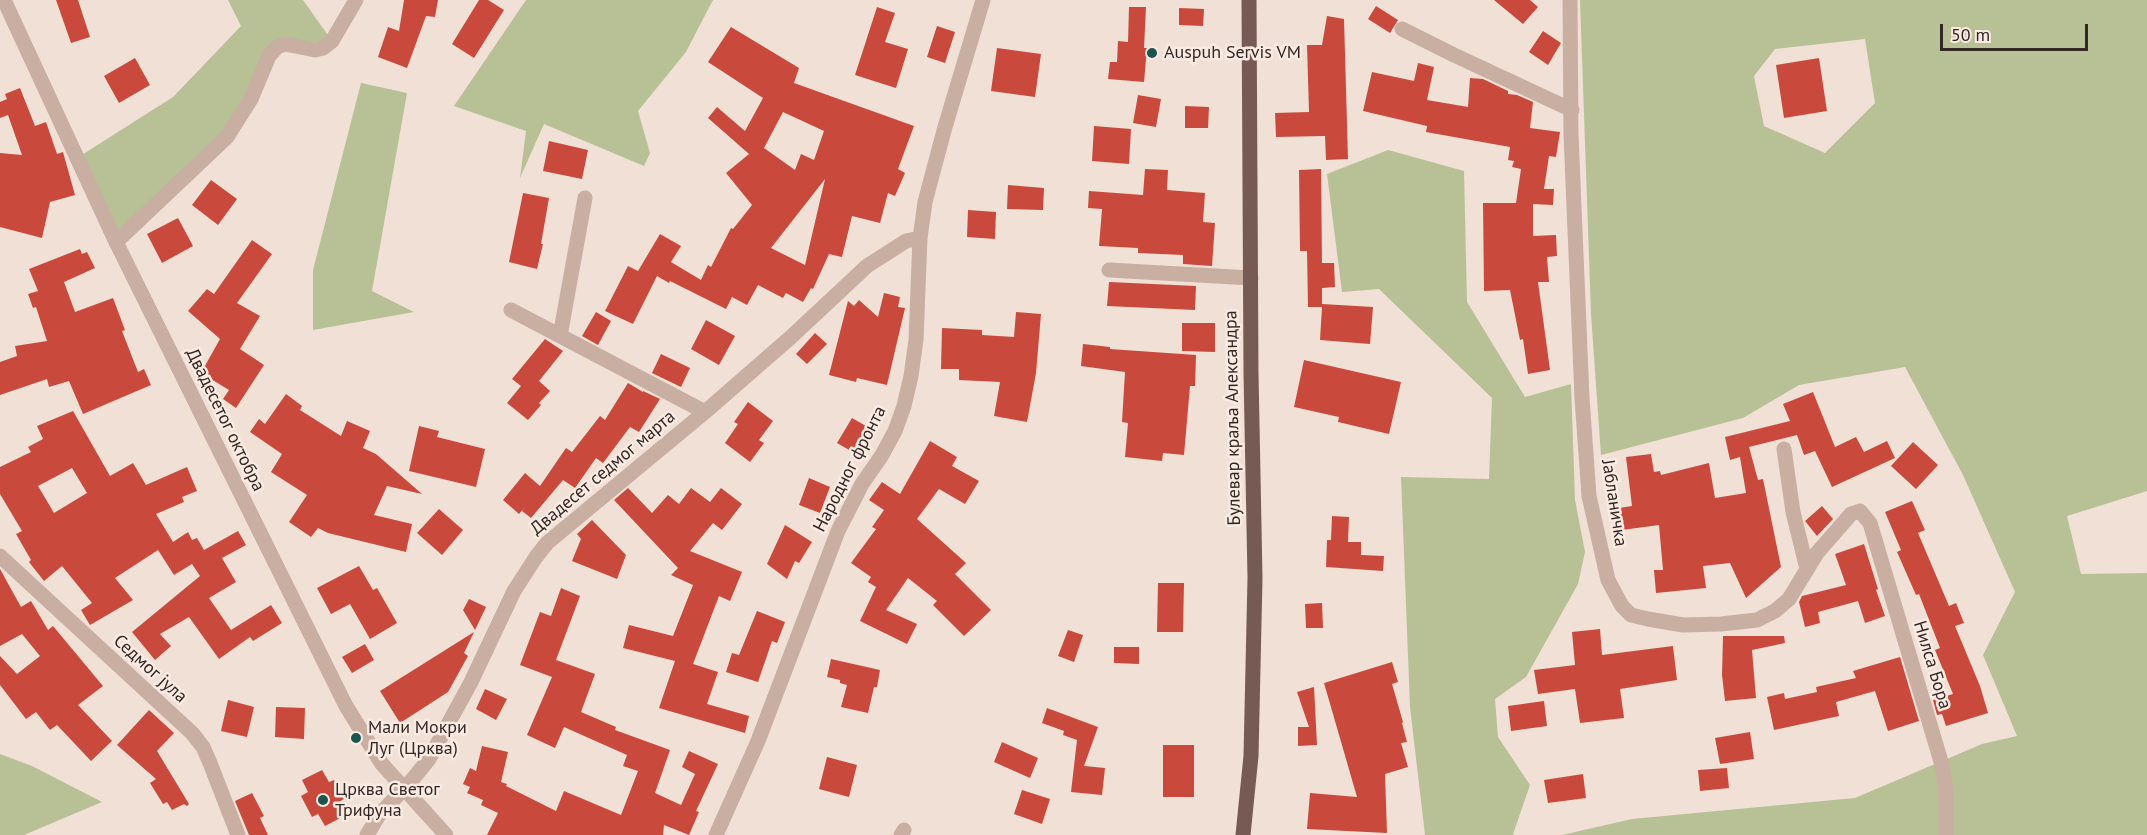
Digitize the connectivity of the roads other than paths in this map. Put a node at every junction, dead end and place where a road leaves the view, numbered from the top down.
1 (4, 0) edge
2 (356, 0) edge
3 (983, 0) edge
4 (1249, 0) edge
5 (1570, 0) edge
6 (1402, 29) dead end
7 (1572, 110) junction
8 (585, 198) dead end
9 (920, 238) junction
10 (116, 242) junction
11 (1109, 270) dead end
12 (1251, 278) junction
13 (511, 310) dead end
14 (560, 336) junction
15 (705, 412) junction
16 (1784, 449) dead end
17 (1860, 511) joint
18 (0, 556) edge
19 (1807, 569) junction
20 (404, 789) junction
21 (238, 835) edge
22 (367, 835) edge
23 (446, 835) edge
24 (716, 835) edge
25 (1243, 835) edge
26 (1946, 835) edge

1 - 10 street, Двадесетог октобра
2 - 10 street
3 - 9 street, Народног фронта
4 - 12 main road, Булевар краља Александра
5 - 7 street, Јабланичка
6 - 7 street
7 - 19 street, Јабланичка
8 - 14 street
9 - 15 street, Двадесет седмог марта
9 - 24 street, Народног фронта
10 - 20 street, Двадесетог октобра
11 - 12 street
12 - 25 main road, Булевар краља Александра
13 - 14 street
14 - 15 street
15 - 20 street, Двадесет седмог марта
16 - 19 street
17 - 19 street, Јабланичка
17 - 26 street, Нилса Бора
18 - 21 street, Седмог јула
20 - 22 street, Двадесет седмог марта
20 - 23 street, Двадесетог октобра

